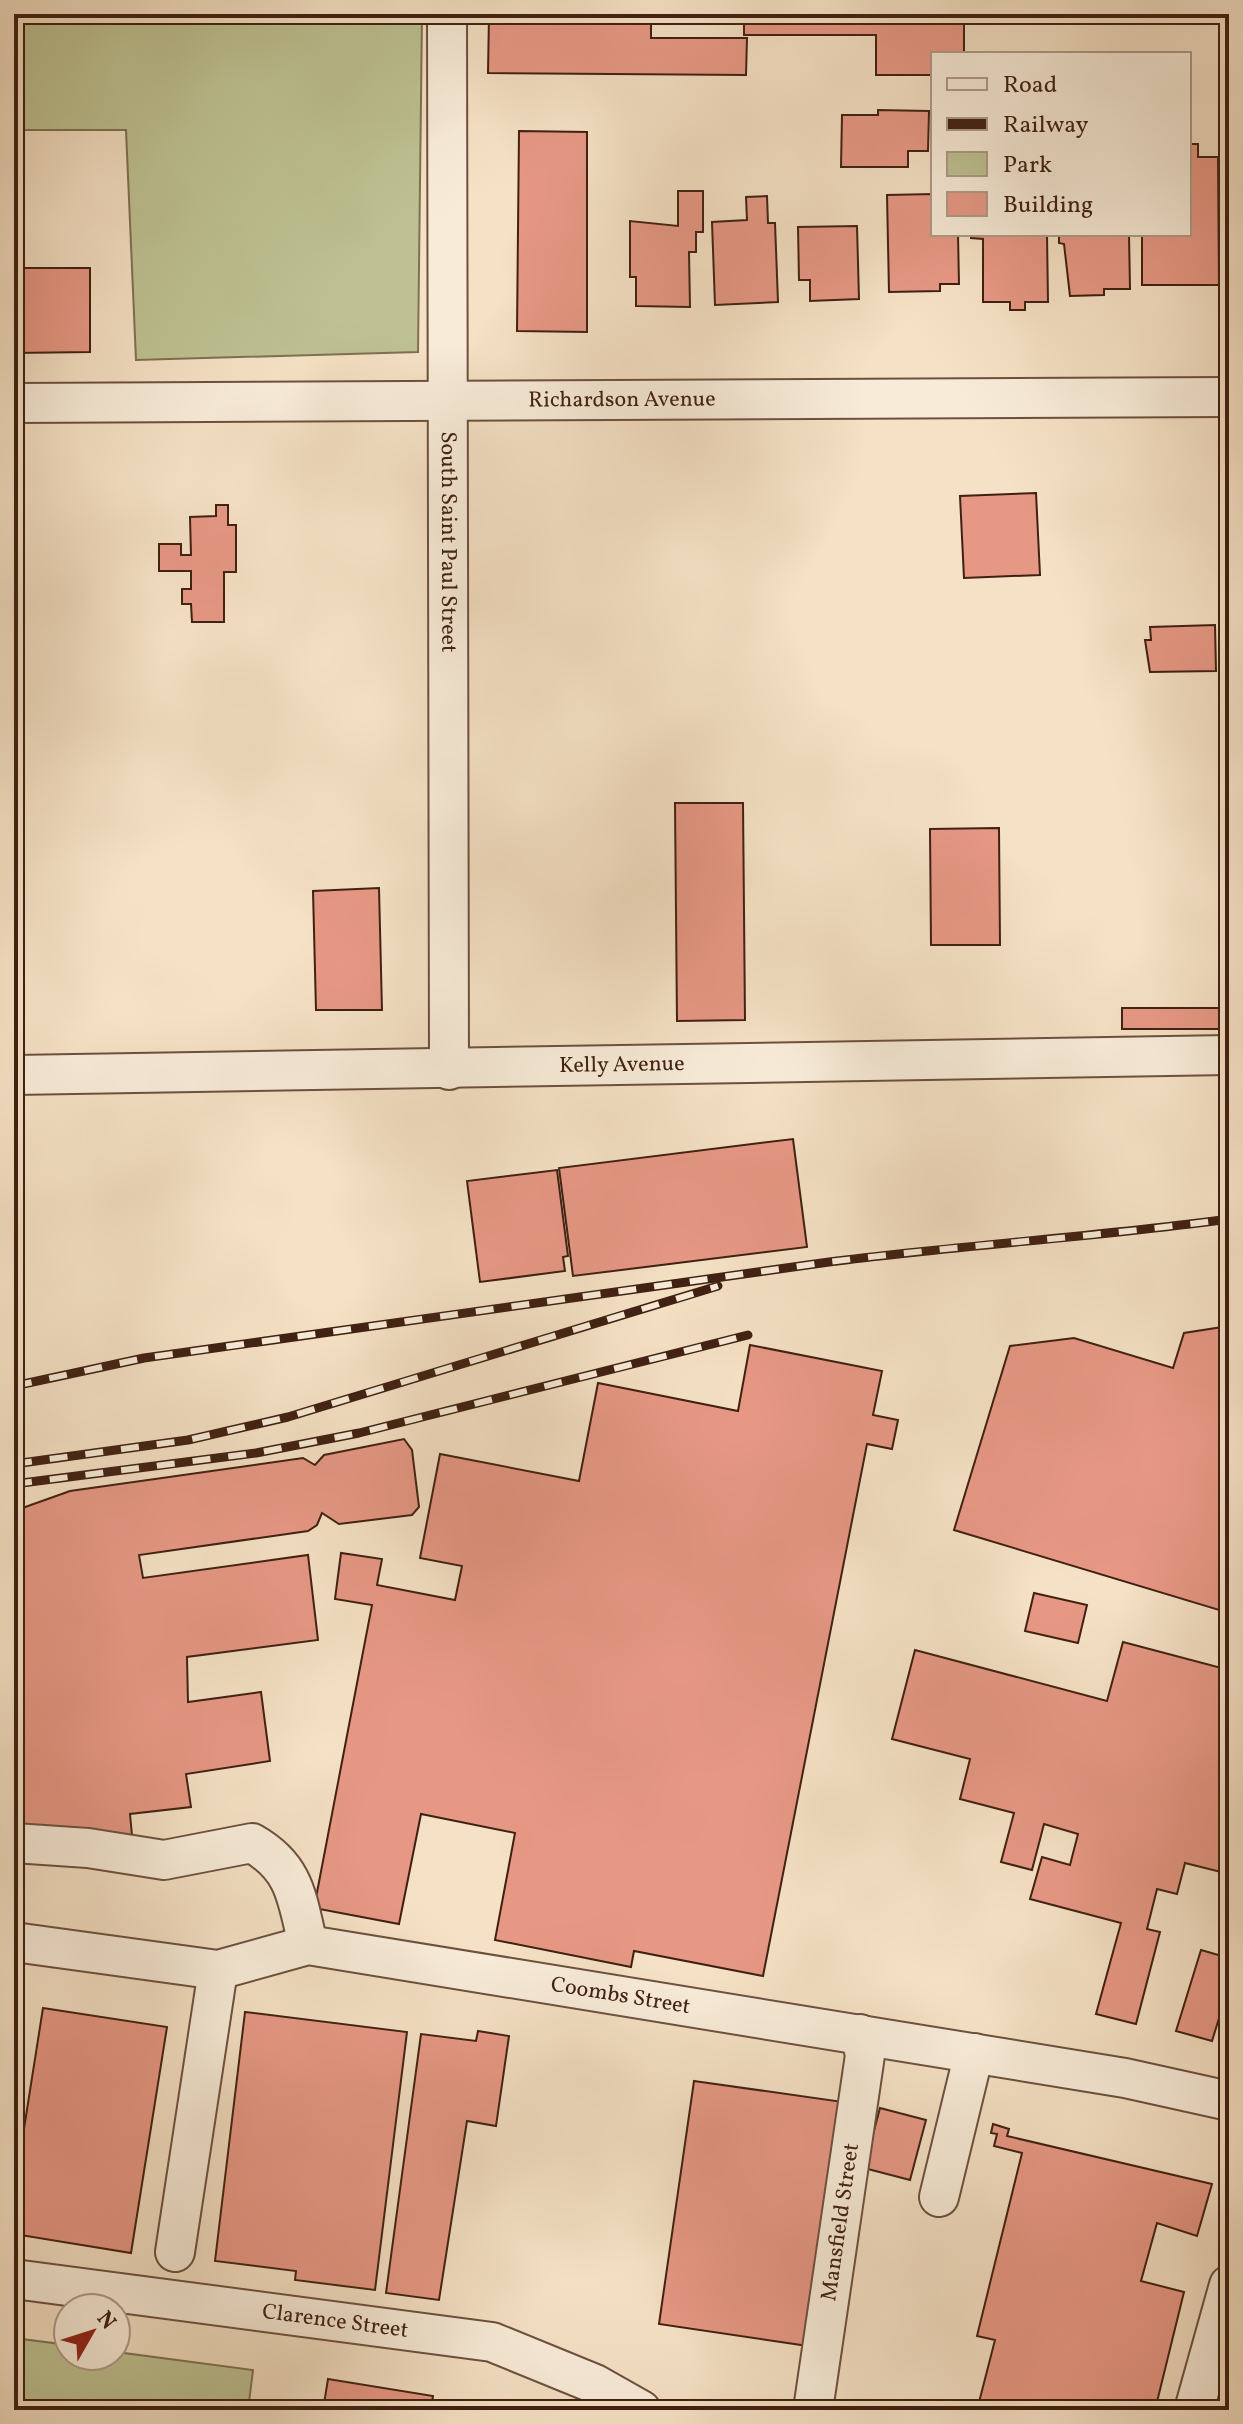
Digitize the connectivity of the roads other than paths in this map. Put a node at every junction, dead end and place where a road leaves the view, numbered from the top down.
1 (447, 14) edge
2 (1229, 397) edge
3 (446, 399) junction
4 (14, 403) edge
5 (1229, 1055) edge
6 (449, 1070) junction
7 (14, 1075) edge
8 (14, 1843) edge
9 (14, 1942) edge
10 (308, 1945) junction
11 (218, 1970) junction
12 (860, 2034) junction
13 (974, 2053) junction
14 (1229, 2101) edge
15 (939, 2197) dead end
16 (175, 2252) dead end
17 (14, 2279) edge
18 (1229, 2285) edge
19 (641, 2410) edge
20 (813, 2410) edge
21 (1194, 2410) edge

1 - 3 street, South Saint Paul Street
2 - 3 street, Richardson Avenue
3 - 4 street, Richardson Avenue
3 - 6 street, South Saint Paul Street
5 - 6 street, Kelly Avenue
6 - 7 street, Kelly Avenue
8 - 10 street
9 - 11 street, Coombs Street
10 - 11 street, Coombs Street
10 - 12 street, Coombs Street
11 - 16 street
12 - 13 street, Coombs Street
12 - 20 street, Mansfield Street
13 - 14 street, Coombs Street
13 - 15 street
17 - 19 street, Clarence Street
18 - 21 street

